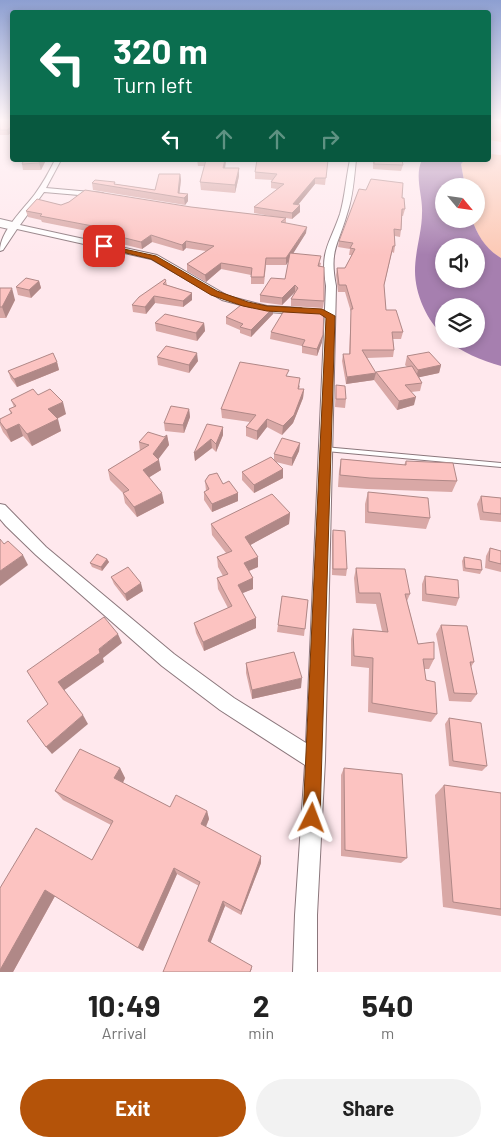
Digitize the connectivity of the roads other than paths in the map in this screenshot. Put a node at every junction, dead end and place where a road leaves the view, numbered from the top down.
1 (56, 164) edge
2 (352, 164) edge
3 (43, 190) junction
4 (116, 197) edge
5 (0, 223) edge
6 (13, 226) junction
7 (0, 248) edge
8 (321, 312) junction
9 (326, 449) junction
10 (501, 465) edge
11 (0, 509) edge
12 (315, 760) junction
13 (305, 972) edge

1 - 3 street
2 - 8 street
3 - 4 street
3 - 6 street
5 - 6 street
6 - 7 street
6 - 8 street
8 - 9 street
9 - 10 lane
9 - 12 street
11 - 12 street
12 - 13 street

